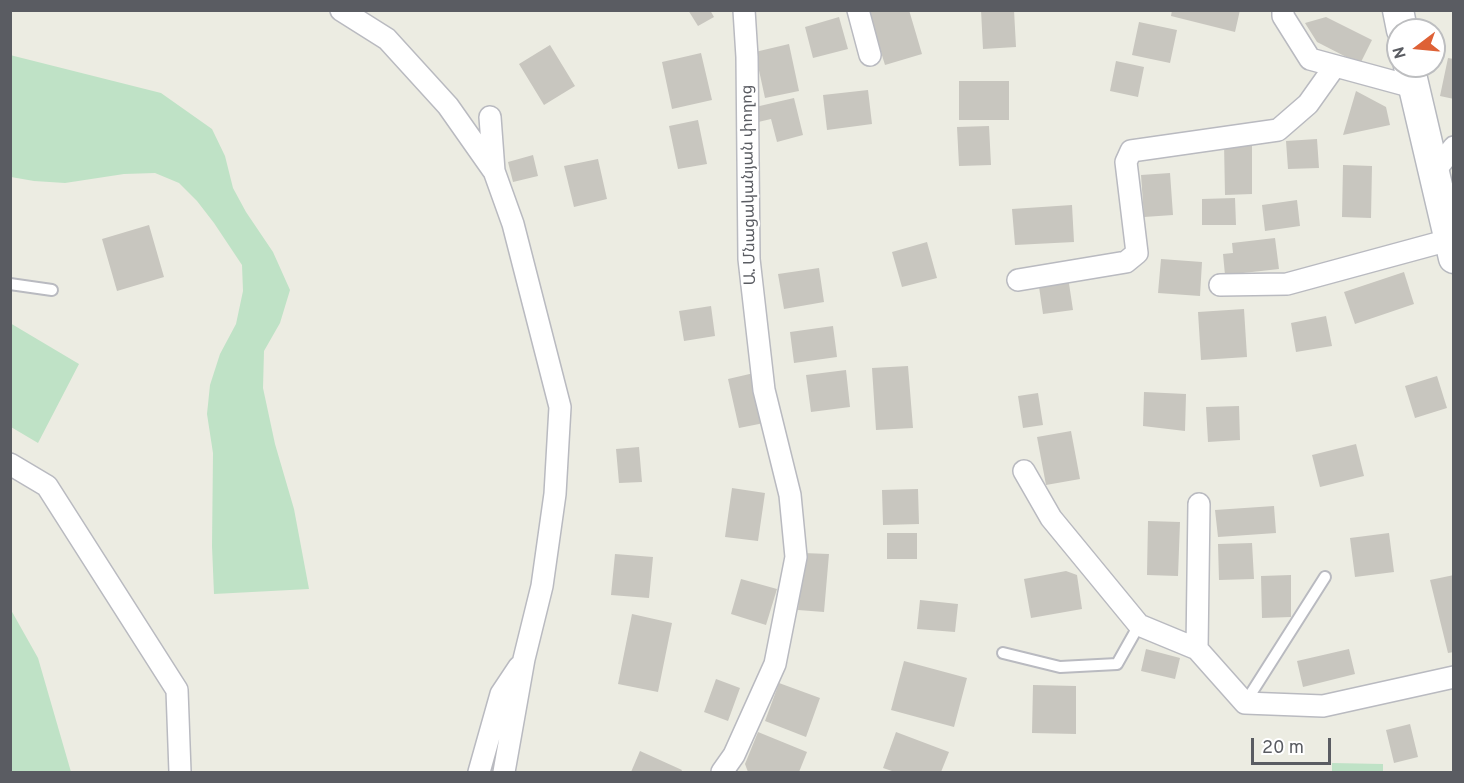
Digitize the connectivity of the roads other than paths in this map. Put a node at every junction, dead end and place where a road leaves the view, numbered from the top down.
1 (341, 10) edge
2 (744, 10) edge
3 (858, 10) edge
4 (1283, 10) edge
5 (870, 55) dead end
6 (1335, 66) junction
7 (1386, 73) edge
8 (1411, 78) edge
9 (490, 117) dead end
10 (1454, 147) edge
11 (494, 171) junction
12 (1433, 173) junction
13 (1451, 249) edge
14 (1018, 280) dead end
15 (10, 284) edge
16 (1220, 285) dead end
17 (52, 290) dead end
18 (10, 464) edge
19 (1024, 471) dead end
20 (1199, 504) dead end
21 (1325, 577) dead end
22 (1139, 625) junction
23 (1197, 650) junction
24 (1004, 653) dead end
25 (524, 659) junction
26 (1454, 677) edge
27 (1245, 703) junction
28 (180, 772) edge
29 (479, 772) edge
30 (504, 772) edge
31 (722, 772) edge

1 - 11 street
2 - 31 street, Ա. Մնացականյան փողոց
3 - 5 street
4 - 6 street
6 - 7 street
6 - 14 street
8 - 12 street
9 - 11 street
10 - 12 street
11 - 25 street
12 - 13 street
13 - 16 street
15 - 17 lane
18 - 28 street
19 - 22 street
20 - 23 street
21 - 27 lane
22 - 23 street
22 - 24 lane
23 - 27 street
25 - 29 street
25 - 30 street
26 - 27 street

